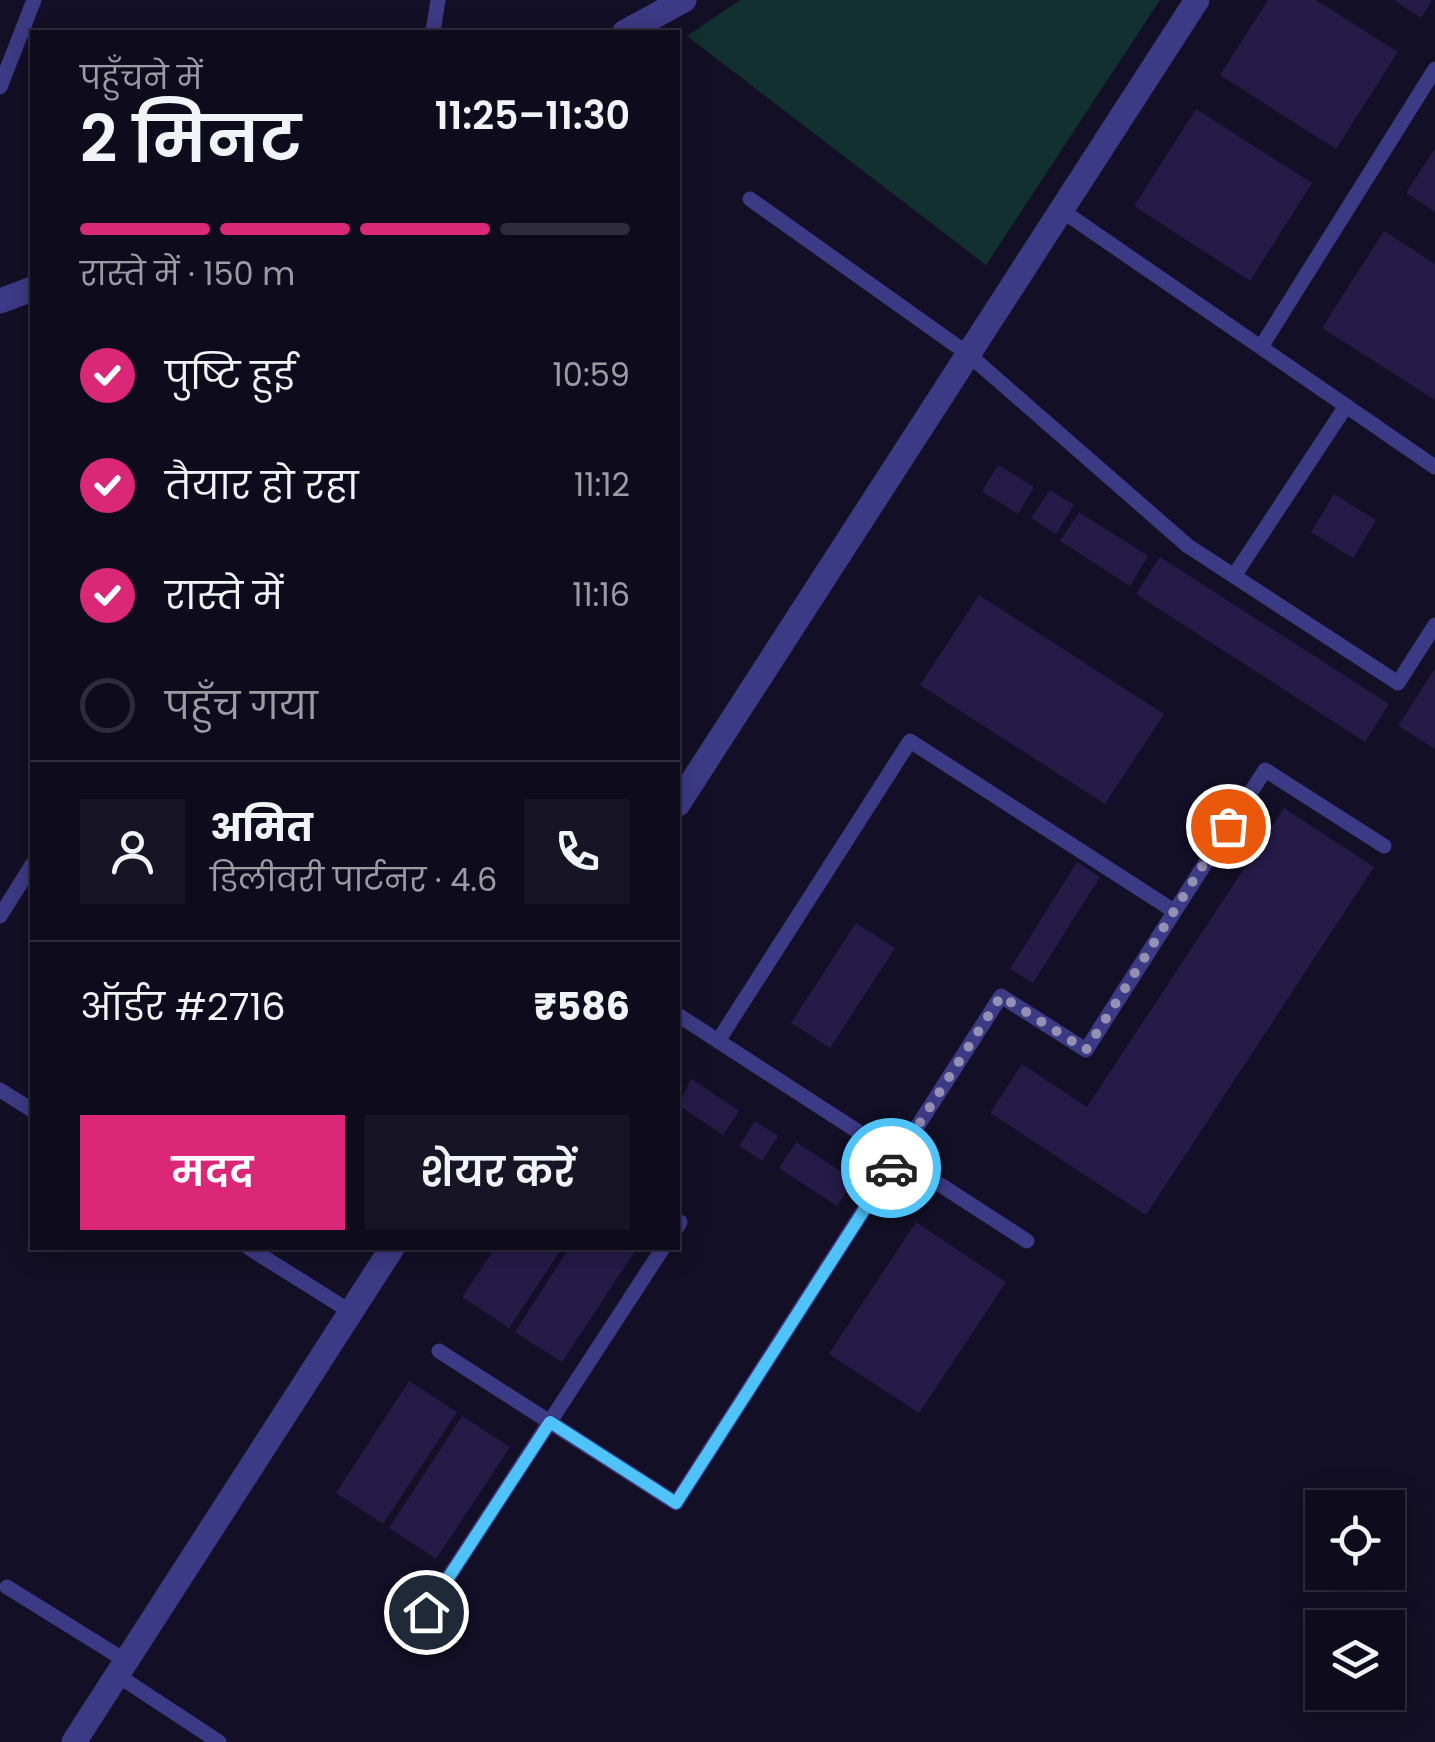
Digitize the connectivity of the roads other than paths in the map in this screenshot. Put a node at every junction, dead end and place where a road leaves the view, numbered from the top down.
1 (34, 0) edge
2 (438, 0) edge
3 (684, 0) edge
4 (1197, 0) edge
5 (433, 30) edge
6 (629, 30) edge
7 (1435, 69) edge
8 (0, 87) edge
9 (750, 199) dead end
10 (1061, 210) junction
11 (30, 290) edge
12 (0, 301) edge
13 (1260, 347) junction
14 (968, 354) junction
15 (1346, 406) junction
16 (1435, 467) edge
17 (1234, 576) junction
18 (1435, 626) edge
19 (680, 801) edge
20 (1384, 846) dead end
21 (30, 868) edge
22 (1174, 911) junction
23 (0, 916) edge
24 (680, 1015) edge
25 (718, 1041) junction
26 (0, 1090) edge
27 (30, 1109) edge
28 (898, 1157) junction
29 (1027, 1242) dead end
30 (252, 1250) edge
31 (391, 1250) edge
32 (663, 1250) edge
33 (351, 1312) junction
34 (439, 1351) dead end
35 (550, 1422) junction
36 (2, 1589) edge
37 (426, 1612) dead end
38 (122, 1668) junction
39 (74, 1742) edge
40 (219, 1742) edge

1 - 8 lane
2 - 5 lane
3 - 6 street
4 - 10 street
7 - 13 lane
9 - 14 lane
10 - 13 lane
10 - 14 street
11 - 12 street
13 - 15 lane
14 - 17 lane
14 - 19 street
15 - 16 lane
15 - 17 lane
17 - 18 lane
20 - 22 lane
21 - 23 lane
22 - 25 lane
22 - 28 lane
24 - 25 lane
25 - 28 lane
26 - 27 lane
28 - 29 lane
28 - 35 lane
30 - 33 lane
31 - 33 street
32 - 35 lane
33 - 38 street
34 - 35 lane
35 - 37 lane
36 - 38 lane
38 - 39 street
38 - 40 lane

